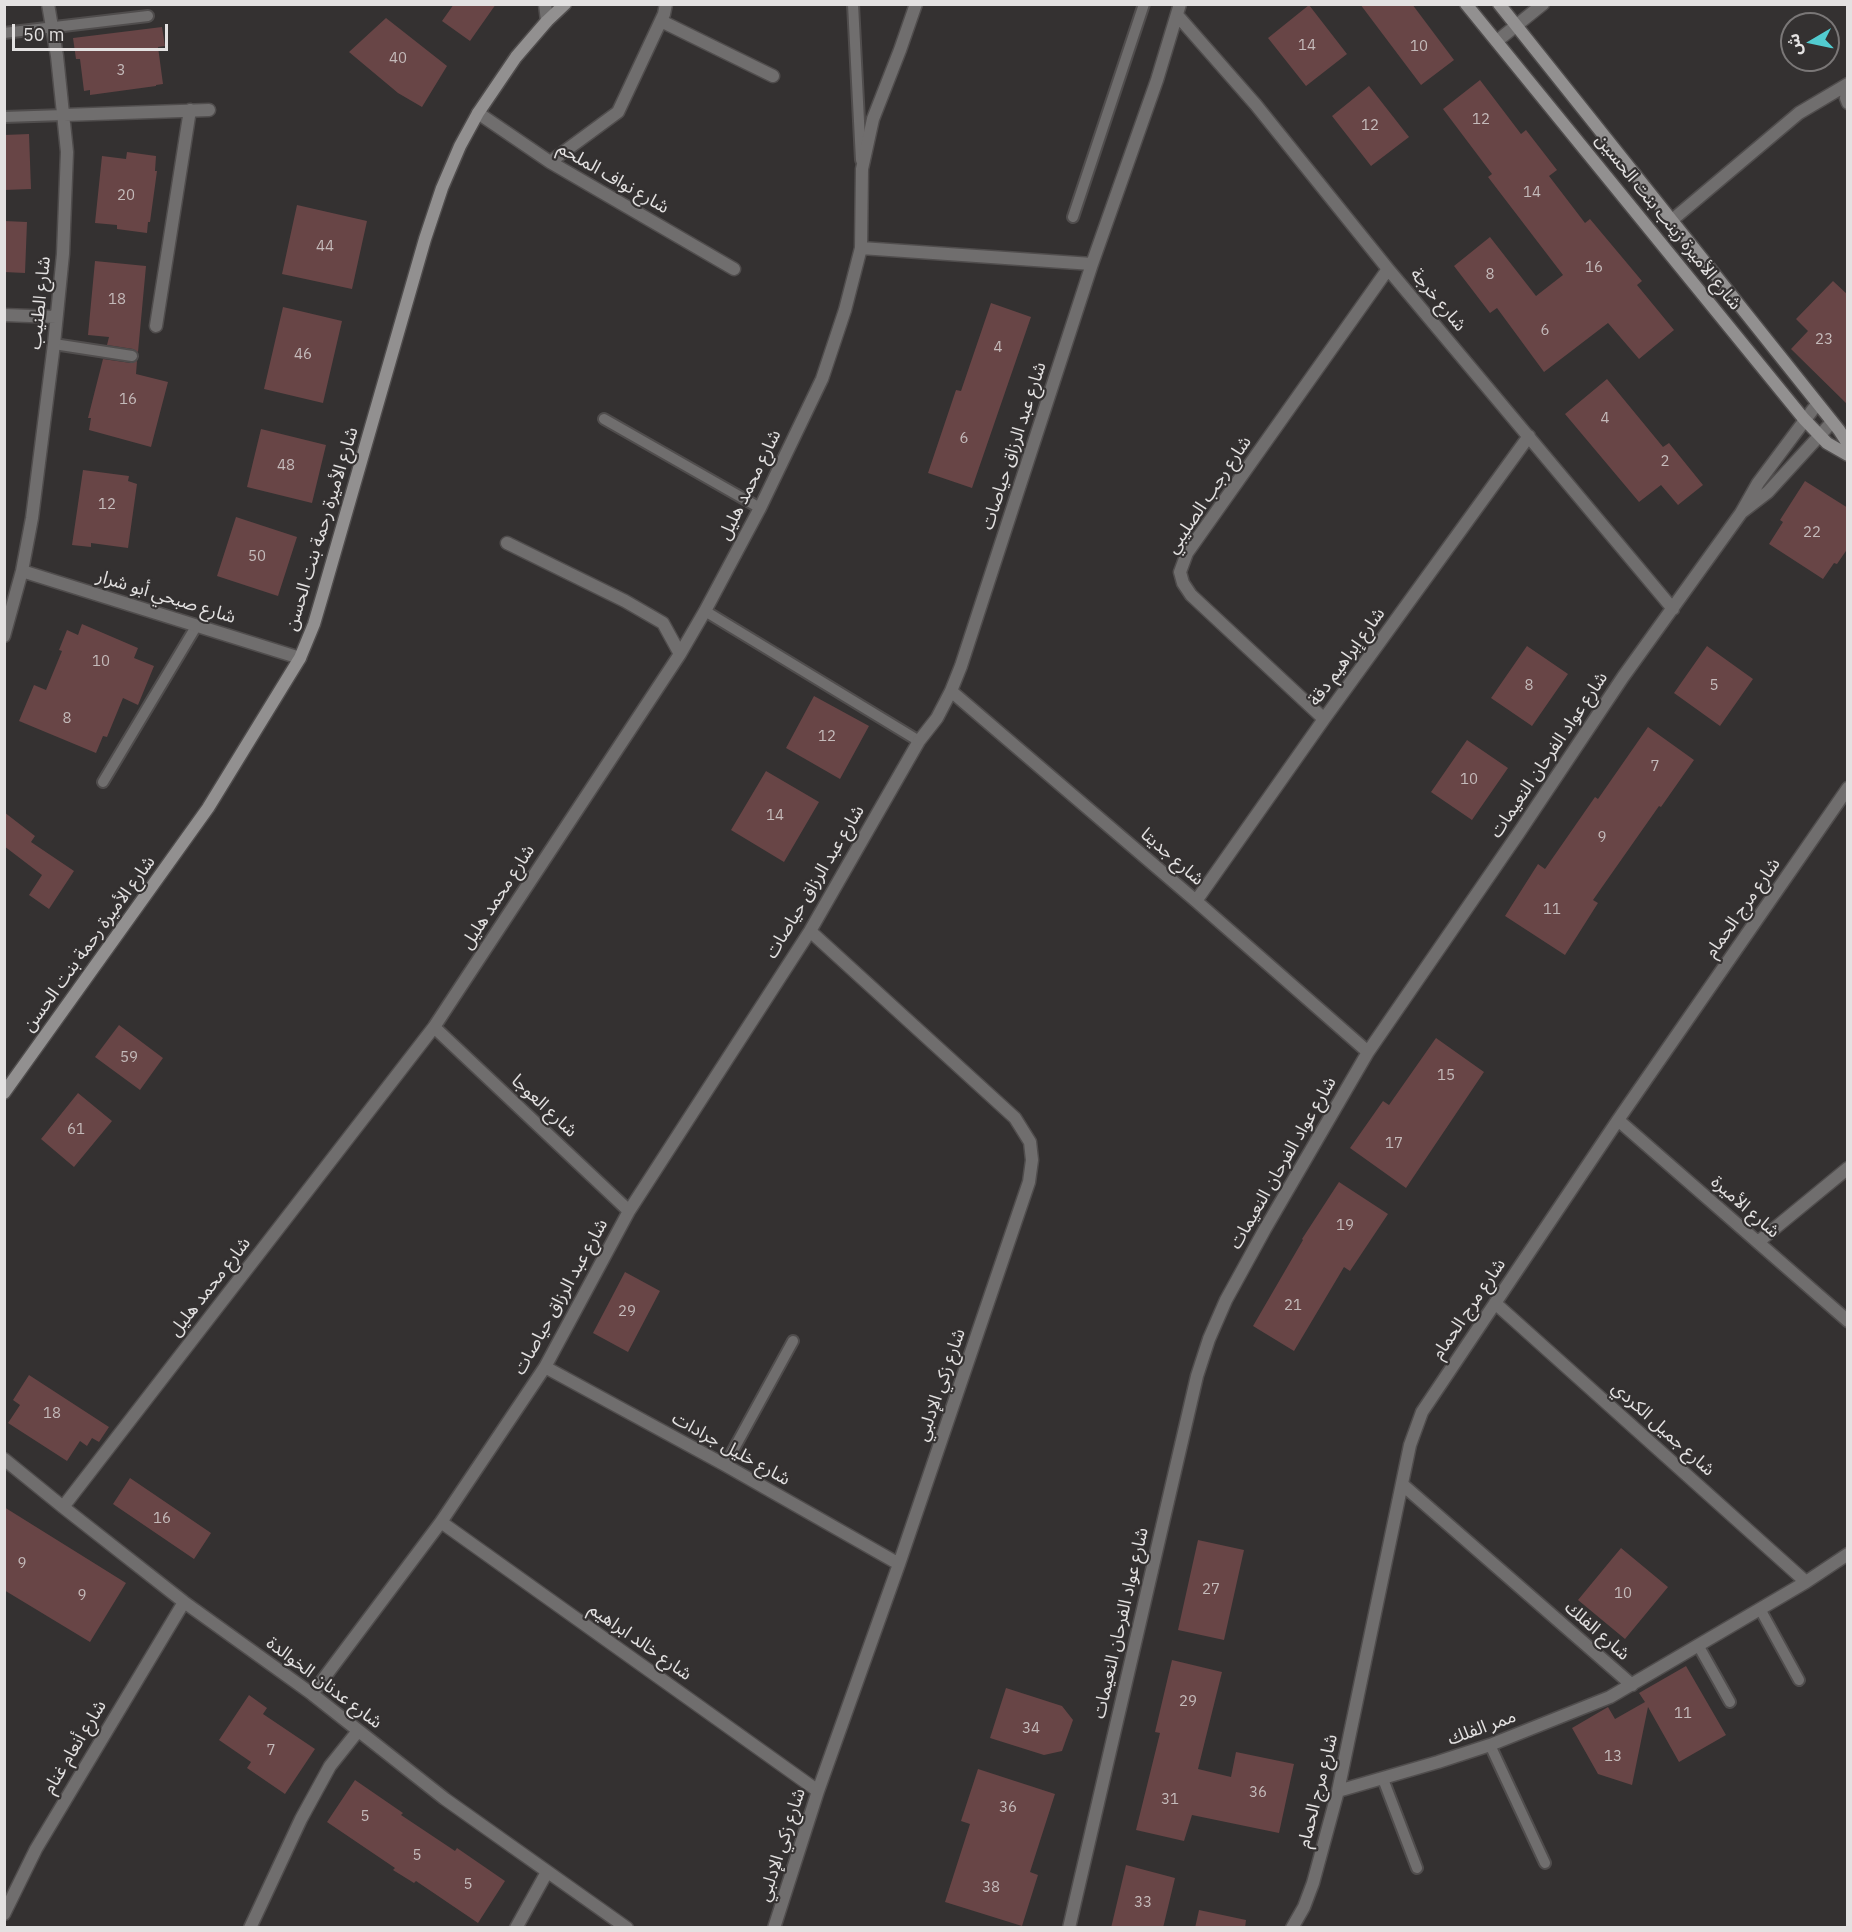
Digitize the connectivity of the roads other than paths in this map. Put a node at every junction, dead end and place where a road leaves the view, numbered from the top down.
1 (48, 4) edge
2 (545, 4) edge
3 (565, 4) edge
4 (666, 4) edge
5 (853, 4) edge
6 (916, 4) edge
7 (1144, 4) edge
8 (1466, 4) edge
9 (1499, 4) edge
10 (1543, 4) edge
11 (1178, 10) edge
12 (148, 15) dead end
13 (547, 21) junction
14 (661, 21) junction
15 (1517, 25) junction
16 (52, 27) junction
17 (4, 33) edge
18 (1497, 41) junction
19 (773, 76) dead end
20 (1848, 84) edge
21 (1848, 92) edge
22 (1848, 104) edge
23 (209, 110) dead end
24 (190, 111) junction
25 (477, 113) junction
26 (64, 115) junction
27 (4, 117) edge
28 (550, 162) junction
29 (862, 169) junction
30 (1073, 217) dead end
31 (1671, 221) junction
32 (861, 248) junction
33 (1092, 264) junction
34 (734, 269) dead end
35 (1388, 269) junction
36 (4, 315) edge
37 (56, 317) junction
38 (156, 326) dead end
39 (54, 344) junction
40 (132, 356) dead end
41 (1817, 404) junction
42 (604, 419) dead end
43 (1804, 419) junction
44 (1832, 422) junction
45 (1529, 436) junction
46 (1820, 436) junction
47 (1848, 444) edge
48 (1848, 455) edge
49 (760, 508) junction
50 (1741, 513) junction
51 (507, 543) dead end
52 (22, 571) junction
53 (1673, 609) junction
54 (705, 611) junction
55 (197, 625) junction
56 (4, 636) edge
57 (680, 654) junction
58 (300, 658) junction
59 (951, 691) junction
60 (1324, 719) junction
61 (919, 741) junction
62 (103, 782) dead end
63 (1848, 788) edge
64 (1196, 901) junction
65 (810, 931) junction
66 (434, 1027) junction
67 (1368, 1052) junction
68 (4, 1093) edge
69 (1618, 1120) junction
70 (1848, 1168) edge
71 (629, 1211) junction
72 (1758, 1242) junction
73 (1495, 1303) junction
74 (1848, 1321) edge
75 (793, 1341) dead end
76 (545, 1367) junction
77 (7, 1465) edge
78 (725, 1465) junction
79 (1403, 1485) junction
80 (63, 1507) junction
81 (441, 1522) junction
82 (1848, 1554) edge
83 (899, 1564) junction
84 (1806, 1582) junction
85 (184, 1602) junction
86 (1760, 1609) junction
87 (1698, 1645) junction
88 (1799, 1680) dead end
89 (1632, 1685) junction
90 (312, 1694) junction
91 (1730, 1702) dead end
92 (357, 1731) junction
93 (1490, 1745) junction
94 (1383, 1779) junction
95 (819, 1791) junction
96 (1338, 1791) junction
97 (1545, 1863) dead end
98 (1418, 1868) dead end
99 (547, 1872) junction
100 (4, 1914) edge
101 (250, 1928) edge
102 (516, 1928) edge
103 (627, 1928) edge
104 (774, 1928) edge
105 (1069, 1928) edge
106 (1292, 1928) edge

1 - 16 street, شارع الطنيب
2 - 13 street
3 - 13 street, شارع الأميرة رحمة بنت الحسن
4 - 14 street
5 - 29 lane
6 - 29 street, شارع محمد هليل
7 - 30 lane
8 - 18 street, شارع الأميرة زينب بنت الحسين
9 - 15 street, شارع الأميرة زينب بنت الحسين
10 - 15 street
11 - 33 street, شارع عبد الرزاق حياصات
11 - 35 street, شارع خرجة
12 - 16 lane
13 - 25 street, شارع الأميرة رحمة بنت الحسن
14 - 19 street
14 - 28 street
15 - 18 street
15 - 31 street, شارع الأميرة زينب بنت الحسين
16 - 17 lane
16 - 26 street, شارع الطنيب
18 - 43 street, شارع الأميرة زينب بنت الحسين
20 - 31 street
21 - 22 street
23 - 24 street
24 - 26 street
24 - 38 street
25 - 28 street, شارع نواف الملحم
25 - 58 street, شارع الأميرة رحمة بنت الحسن
26 - 27 lane
26 - 37 street, شارع الطنيب
28 - 34 street, شارع نواف الملحم
29 - 32 street, شارع محمد هليل
31 - 41 street, شارع الأميرة زينب بنت الحسين
32 - 33 street
32 - 49 street, شارع محمد هليل
33 - 59 street, شارع عبد الرزاق حياصات
35 - 45 street, شارع خرجة
35 - 60 street, شارع رجب الصليبي
36 - 37 street
37 - 39 street, شارع الطنيب
39 - 40 lane
39 - 52 street, شارع الطنيب
41 - 43 street, شارع عواد الفرحان النعيمات
41 - 44 street, شارع الأميرة زينب بنت الحسين
42 - 49 lane
43 - 46 street, شارع الأميرة زينب بنت الحسين
43 - 50 street, شارع عواد الفرحان النعيمات
44 - 46 street, شارع عواد الفرحان النعيمات
44 - 47 street, شارع الأميرة زينب بنت الحسين
45 - 53 street, شارع خرجة
45 - 60 street, شارع إبراهيم دقة
46 - 48 street, شارع الأميرة زينب بنت الحسين
46 - 50 street, شارع عواد الفرحان النعيمات
49 - 54 street, شارع محمد هليل
50 - 53 street, شارع عواد الفرحان النعيمات
51 - 57 street
52 - 55 street, شارع صبحي أبو شرار
52 - 56 street, شارع الطنيب
53 - 67 street, شارع عواد الفرحان النعيمات
54 - 57 street, شارع محمد هليل
54 - 61 lane
55 - 58 street, شارع صبحي أبو شرار
55 - 62 lane
57 - 66 street, شارع محمد هليل
58 - 68 street, شارع الأميرة رحمة بنت الحسن
59 - 61 street, شارع عبد الرزاق حياصات
59 - 64 street, شارع جديتا
60 - 64 street, شارع إبراهيم دقة
61 - 65 street, شارع عبد الرزاق حياصات
63 - 69 street, شارع مرج الحمام
64 - 67 street, شارع جديتا
65 - 71 street, شارع عبد الرزاق حياصات
65 - 83 street, شارع زكي الإدلبي
66 - 71 street, شارع العوجا
66 - 80 street, شارع محمد هليل
67 - 105 street, شارع عواد الفرحان النعيمات
69 - 72 street, شارع الأميرة
69 - 73 street, شارع مرج الحمام
70 - 72 street
71 - 76 street, شارع عبد الرزاق حياصات
72 - 74 street, شارع الأميرة
73 - 79 street, شارع مرج الحمام
73 - 84 street, شارع جميل الكردي
75 - 78 lane
76 - 78 street, شارع خليل جرادات
76 - 81 street, شارع عبد الرزاق حياصات
77 - 80 street, شارع عدنان الخوالدة
78 - 83 street, شارع خليل جرادات
79 - 89 street, شارع الفلك
79 - 96 street, شارع مرج الحمام
80 - 85 street, شارع عدنان الخوالدة
81 - 90 street, شارع عبد الرزاق حياصات
81 - 95 street, شارع خالد ابراهيم
82 - 84 street, شارع الفلك
83 - 95 street, شارع زكي الإدلبي
84 - 86 street, شارع الفلك
85 - 90 street, شارع عدنان الخوالدة
85 - 100 street, شارع أنعام غنام
86 - 87 street, شارع الفلك
86 - 88 lane
87 - 89 street, شارع الفلك
87 - 91 lane
89 - 93 street, ممر الفلك
90 - 92 street, شارع عدنان الخوالدة
92 - 99 street, شارع عدنان الخوالدة
92 - 101 street
93 - 94 street, ممر الفلك
93 - 97 lane
94 - 96 street, ممر الفلك
94 - 98 lane
95 - 104 street, شارع زكي الإدلبي
96 - 106 street, شارع مرج الحمام
99 - 102 street
99 - 103 street, شارع عدنان الخوالدة

